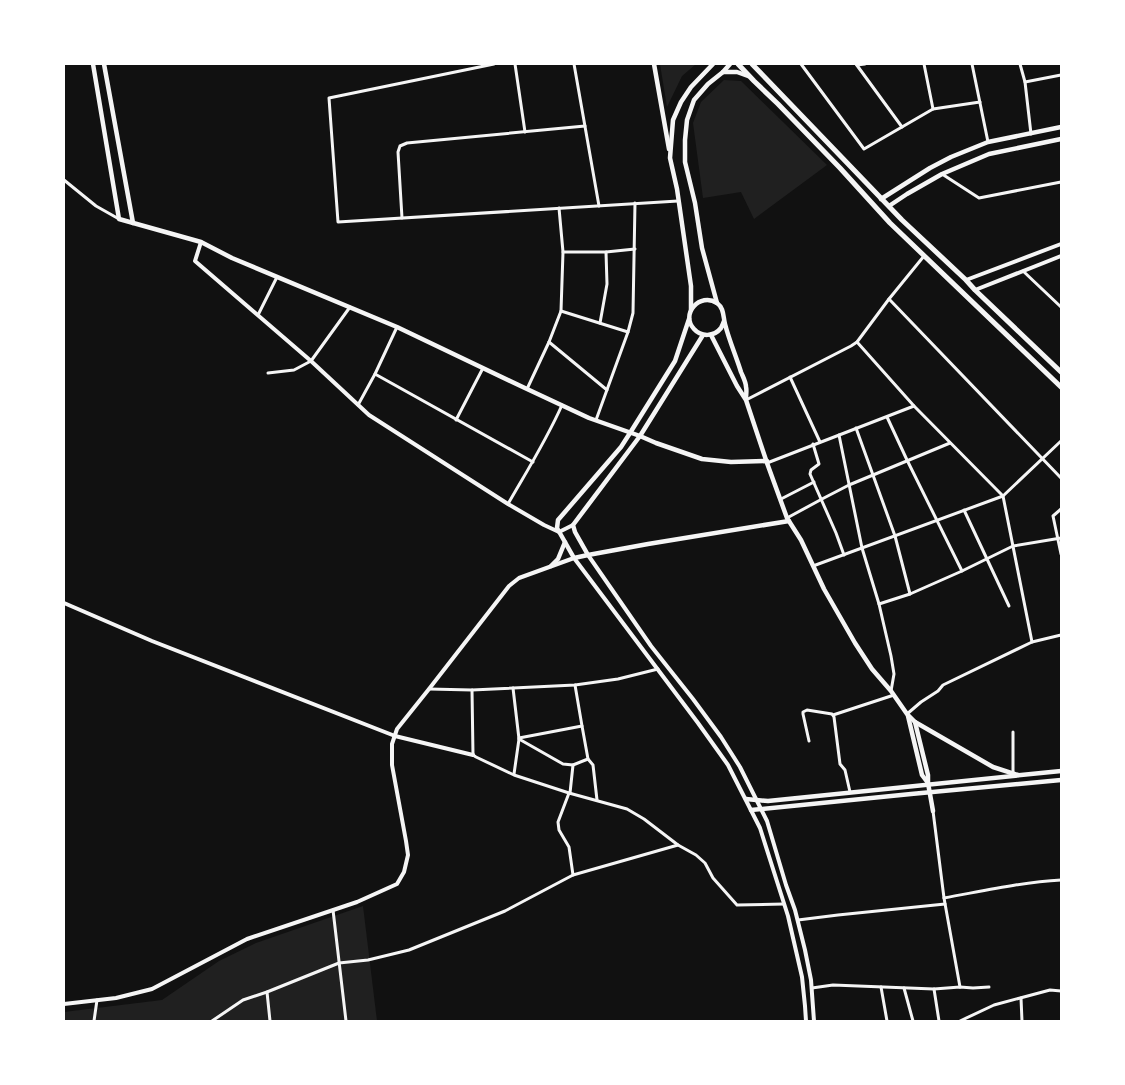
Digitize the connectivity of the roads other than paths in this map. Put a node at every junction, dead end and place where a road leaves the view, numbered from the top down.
1 (93, 64) edge
2 (104, 64) edge
3 (494, 64) edge
4 (515, 64) edge
5 (574, 64) edge
6 (654, 64) edge
7 (713, 64) edge
8 (730, 64) edge
9 (738, 64) edge
10 (752, 64) edge
11 (801, 64) edge
12 (857, 64) edge
13 (865, 64) edge
14 (924, 64) edge
15 (972, 64) edge
16 (1020, 64) edge
17 (723, 72) junction
18 (1061, 74) edge
19 (754, 81) junction
20 (1025, 82) junction
21 (980, 102) junction
22 (933, 109) junction
23 (585, 126) junction
24 (902, 127) junction
25 (1061, 127) edge
26 (525, 132) junction
27 (1031, 134) junction
28 (1061, 139) edge
29 (988, 142) junction
30 (670, 158) junction
31 (942, 174) junction
32 (64, 180) edge
33 (1061, 182) edge
34 (881, 199) junction
35 (678, 201) junction
36 (636, 204) junction
37 (599, 206) junction
38 (889, 206) junction
39 (559, 208) junction
40 (402, 218) junction
41 (119, 219) junction
42 (132, 223) junction
43 (201, 242) junction
44 (1061, 244) edge
45 (635, 249) junction
46 (563, 252) junction
47 (606, 252) junction
48 (924, 256) junction
49 (1061, 256) edge
50 (1022, 271) junction
51 (278, 277) junction
52 (966, 280) junction
53 (975, 290) junction
54 (888, 299) junction
55 (717, 303) junction
56 (350, 307) junction
57 (1061, 308) edge
58 (691, 310) junction
59 (561, 311) junction
60 (258, 315) junction
61 (689, 319) junction
62 (724, 321) junction
63 (600, 323) junction
64 (397, 327) junction
65 (628, 332) junction
66 (703, 335) junction
67 (710, 335) junction
68 (549, 342) junction
69 (856, 342) junction
70 (311, 361) junction
71 (483, 368) junction
72 (1061, 372) edge
73 (268, 373) dead end
74 (375, 374) junction
75 (790, 377) junction
76 (1061, 388) edge
77 (527, 389) junction
78 (607, 390) junction
79 (746, 400) junction
80 (358, 405) junction
81 (562, 405) junction
82 (914, 406) junction
83 (886, 416) junction
84 (456, 420) junction
85 (596, 420) junction
86 (856, 428) junction
87 (630, 433) junction
88 (839, 435) junction
89 (640, 436) junction
90 (820, 442) junction
91 (1061, 442) edge
92 (950, 443) junction
93 (813, 444) junction
94 (1043, 459) junction
95 (907, 460) junction
96 (533, 462) junction
97 (767, 462) junction
98 (873, 474) junction
99 (1061, 478) edge
100 (814, 482) junction
101 (849, 485) junction
102 (1003, 496) junction
103 (781, 499) junction
104 (822, 499) junction
105 (508, 504) junction
106 (1061, 509) edge
107 (964, 510) junction
108 (788, 520) junction
109 (937, 521) junction
110 (573, 525) junction
111 (559, 532) junction
112 (895, 536) junction
113 (1060, 538) edge
114 (565, 542) junction
115 (1013, 546) junction
116 (862, 548) junction
117 (1061, 554) edge
118 (588, 555) junction
119 (844, 555) junction
120 (574, 558) junction
121 (987, 559) junction
122 (551, 566) junction
123 (813, 566) junction
124 (962, 571) junction
125 (910, 594) junction
126 (64, 603) edge
127 (879, 604) junction
128 (1009, 606) dead end
129 (1061, 635) edge
130 (1032, 642) junction
131 (658, 669) junction
132 (575, 685) junction
133 (513, 688) junction
134 (429, 690) junction
135 (472, 690) junction
136 (893, 693) junction
137 (907, 714) junction
138 (833, 715) junction
139 (915, 722) junction
140 (582, 726) junction
141 (1013, 732) dead end
142 (395, 736) junction
143 (519, 738) junction
144 (809, 741) dead end
145 (473, 755) junction
146 (588, 759) junction
147 (573, 765) junction
148 (1061, 771) edge
149 (1016, 774) junction
150 (514, 775) junction
151 (1061, 780) edge
152 (928, 784) junction
153 (850, 792) junction
154 (929, 792) junction
155 (570, 793) junction
156 (746, 799) junction
157 (756, 799) junction
158 (597, 800) junction
159 (760, 809) junction
160 (752, 810) junction
161 (933, 811) joint
162 (678, 845) junction
163 (573, 875) junction
164 (1061, 880) edge
165 (944, 898) junction
166 (784, 904) junction
167 (945, 904) junction
168 (333, 910) junction
169 (798, 920) junction
170 (339, 963) junction
171 (881, 987) junction
172 (960, 987) junction
173 (990, 987) dead end
174 (812, 988) junction
175 (904, 988) junction
176 (934, 989) junction
177 (1061, 991) edge
178 (267, 992) junction
179 (1021, 998) junction
180 (97, 1000) junction
181 (64, 1004) edge
182 (94, 1021) edge
183 (212, 1021) edge
184 (270, 1021) edge
185 (346, 1021) edge
186 (806, 1021) edge
187 (814, 1021) edge
188 (887, 1021) edge
189 (913, 1021) edge
190 (939, 1021) edge
191 (960, 1021) edge
192 (1022, 1021) edge

1 - 41 main road
2 - 42 main road
3 - 40 street
4 - 26 street
5 - 23 street
6 - 30 main road
7 - 30 main road
8 - 17 main road
9 - 19 main road
10 - 34 main road
11 - 24 street
12 - 13 street
12 - 24 street
14 - 22 street
15 - 21 street
16 - 20 street
17 - 19 main road
17 - 55 main road
18 - 20 street
19 - 48 main road
20 - 27 street
21 - 22 street
21 - 29 street
22 - 24 street
23 - 26 street
23 - 37 street
25 - 27 main road
26 - 40 street
27 - 29 main road
28 - 31 main road
29 - 34 main road
30 - 35 main road
31 - 33 street
31 - 38 main road
32 - 41 street
34 - 38 main road
35 - 36 street
35 - 58 main road
36 - 37 street
36 - 45 street
37 - 39 street
38 - 52 main road
39 - 40 street
39 - 46 street
41 - 42 main road
42 - 43 main road
43 - 51 main road
43 - 60 street
44 - 52 street
45 - 47 street
45 - 65 street
46 - 47 street
46 - 59 street
47 - 63 street
48 - 54 street
48 - 76 main road
49 - 50 street
50 - 53 street
50 - 57 street
51 - 56 main road
51 - 60 street
52 - 53 main road
53 - 72 main road
54 - 69 street
54 - 94 street
55 - 58 main road
55 - 62 main road
56 - 64 main road
56 - 70 street
58 - 61 main road
59 - 63 street
59 - 68 street
60 - 70 street
61 - 66 main road
61 - 87 main road
62 - 67 main road
62 - 79 main road
63 - 65 street
64 - 71 main road
64 - 74 street
65 - 78 street
66 - 67 main road
66 - 89 main road
67 - 79 main road
68 - 77 street
68 - 78 street
69 - 75 street
69 - 82 street
70 - 73 street
70 - 80 street
71 - 77 main road
71 - 84 street
74 - 80 street
74 - 84 street
75 - 79 street
75 - 90 street
77 - 81 main road
78 - 85 street
79 - 97 main road
80 - 105 street
81 - 85 main road
81 - 96 street
82 - 83 street
82 - 92 street
83 - 86 street
83 - 95 street
84 - 96 street
85 - 87 main road
86 - 88 street
86 - 98 street
87 - 89 main road
87 - 111 main road
88 - 90 street
88 - 101 street
89 - 97 main road
89 - 110 main road
90 - 93 street
91 - 94 street
92 - 95 street
92 - 102 street
93 - 97 street
93 - 100 street
94 - 99 street
94 - 102 street
95 - 98 street
95 - 109 street
96 - 105 street
97 - 103 main road
98 - 101 street
98 - 112 street
100 - 103 street
100 - 104 street
101 - 104 street
101 - 116 street
102 - 107 street
102 - 115 street
103 - 108 main road
104 - 108 street
104 - 119 street
105 - 111 street
106 - 113 street
107 - 109 street
107 - 121 street
108 - 118 main road
108 - 123 main road
109 - 112 street
109 - 124 street
110 - 111 street
110 - 118 main road
111 - 114 main road
112 - 116 street
112 - 125 street
113 - 115 street
113 - 117 street
114 - 120 main road
114 - 122 main road
115 - 121 street
115 - 130 street
116 - 119 street
116 - 127 street
118 - 120 main road
118 - 157 street
119 - 123 street
120 - 122 street
120 - 131 street
121 - 124 street
121 - 128 street
122 - 134 street
123 - 136 main road
124 - 125 street
125 - 127 street
126 - 142 street
127 - 136 street
129 - 130 street
130 - 137 street
131 - 132 street
131 - 156 street
132 - 133 street
132 - 140 street
133 - 135 street
133 - 143 street
134 - 135 street
134 - 142 street
135 - 145 street
136 - 137 main road
136 - 138 street
137 - 139 main road
137 - 152 main road
138 - 144 street
138 - 153 street
139 - 149 main road
139 - 152 main road
140 - 143 street
140 - 146 street
141 - 149 street
142 - 145 street
142 - 168 street
143 - 147 street
143 - 150 street
145 - 150 street
146 - 147 street
146 - 158 street
147 - 155 street
148 - 149 main road
149 - 152 main road
150 - 155 street
151 - 154 main road
152 - 153 main road
152 - 154 main road
153 - 157 main road
154 - 159 main road
154 - 161 main road
155 - 158 street
155 - 163 street
156 - 157 main road
156 - 160 street
157 - 159 street
158 - 162 street
159 - 160 main road
159 - 169 street
160 - 166 street
161 - 165 street
162 - 163 street
162 - 166 street
163 - 170 street
164 - 165 street
165 - 167 street
166 - 186 street
167 - 169 street
167 - 172 street
168 - 170 street
168 - 180 street
169 - 174 street
170 - 178 street
170 - 185 street
171 - 174 street
171 - 175 street
171 - 188 street
172 - 173 street
172 - 176 street
174 - 187 street
175 - 176 street
175 - 189 street
176 - 190 street
177 - 179 street
178 - 183 street
178 - 184 street
179 - 191 street
179 - 192 street
180 - 181 street
180 - 182 street

